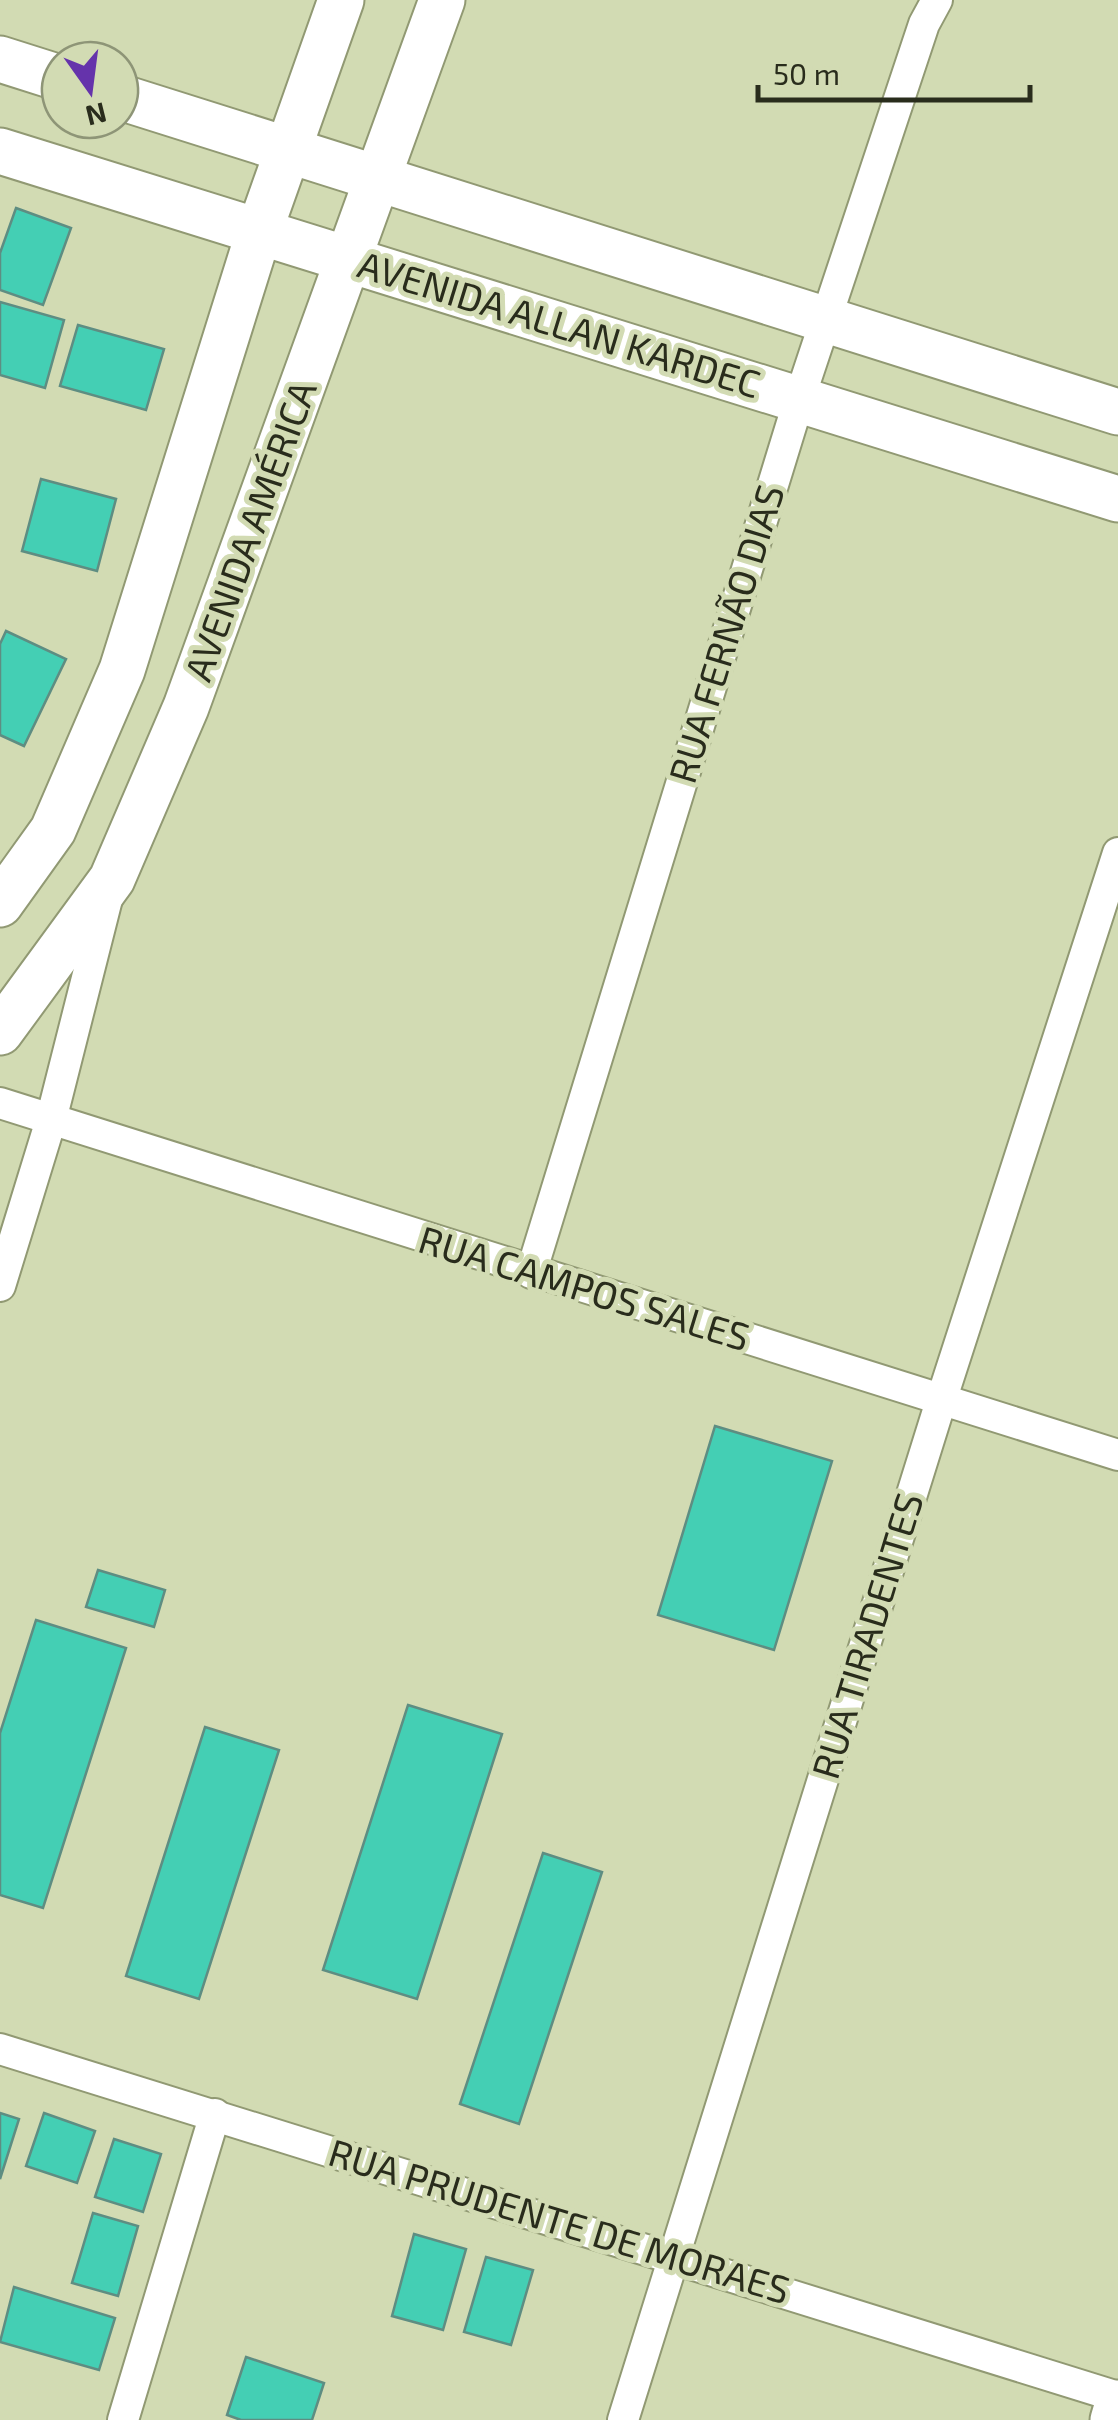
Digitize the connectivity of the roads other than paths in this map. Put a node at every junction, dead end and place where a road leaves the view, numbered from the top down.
1 (341, 0) edge
2 (442, 0) edge
3 (937, 0) edge
4 (0, 59) edge
5 (40, 72) edge
6 (140, 103) edge
7 (289, 150) junction
8 (0, 151) edge
9 (376, 179) junction
10 (260, 232) junction
11 (350, 260) junction
12 (827, 320) junction
13 (799, 400) junction
14 (1118, 412) edge
15 (1118, 499) edge
16 (1118, 853) edge
17 (112, 879) junction
18 (0, 904) edge
19 (0, 1032) edge
20 (0, 1103) edge
21 (50, 1120) junction
22 (532, 1273) junction
23 (0, 1286) edge
24 (941, 1400) junction
25 (1118, 1455) edge
26 (0, 2049) edge
27 (215, 2114) junction
28 (674, 2258) junction
29 (1118, 2400) edge
30 (123, 2420) edge
31 (623, 2420) edge
32 (1113, 2420) edge

1 - 7 main road, AVENIDA AMÉRICA
2 - 9 main road, AVENIDA AMÉRICA
3 - 12 street, RUA FERNÃO DIAS
4 - 5 main road
6 - 7 main road
7 - 9 main road
7 - 10 main road, AVENIDA AMÉRICA
8 - 10 main road, AVENIDA ALLAN KARDEC
9 - 11 main road, AVENIDA AMÉRICA
9 - 12 main road
10 - 11 main road, AVENIDA ALLAN KARDEC
10 - 18 main road, AVENIDA AMÉRICA
11 - 13 main road, AVENIDA ALLAN KARDEC
11 - 17 main road, AVENIDA AMÉRICA
12 - 13 street, RUA FERNÃO DIAS
12 - 14 main road
13 - 15 main road, AVENIDA ALLAN KARDEC
13 - 22 street, RUA FERNÃO DIAS
16 - 24 street, RUA TIRADENTES
17 - 19 main road, AVENIDA AMÉRICA
17 - 21 street
20 - 21 street, RUA CAMPOS SALES
21 - 22 street, RUA CAMPOS SALES
21 - 23 street
22 - 24 street, RUA CAMPOS SALES
24 - 25 street, RUA CAMPOS SALES
24 - 28 street, RUA TIRADENTES
26 - 27 street, RUA PRUDENTE DE MORAES
27 - 28 street, RUA PRUDENTE DE MORAES
27 - 30 street
28 - 29 street, RUA PRUDENTE DE MORAES
28 - 31 street, RUA TIRADENTES
29 - 32 main road

